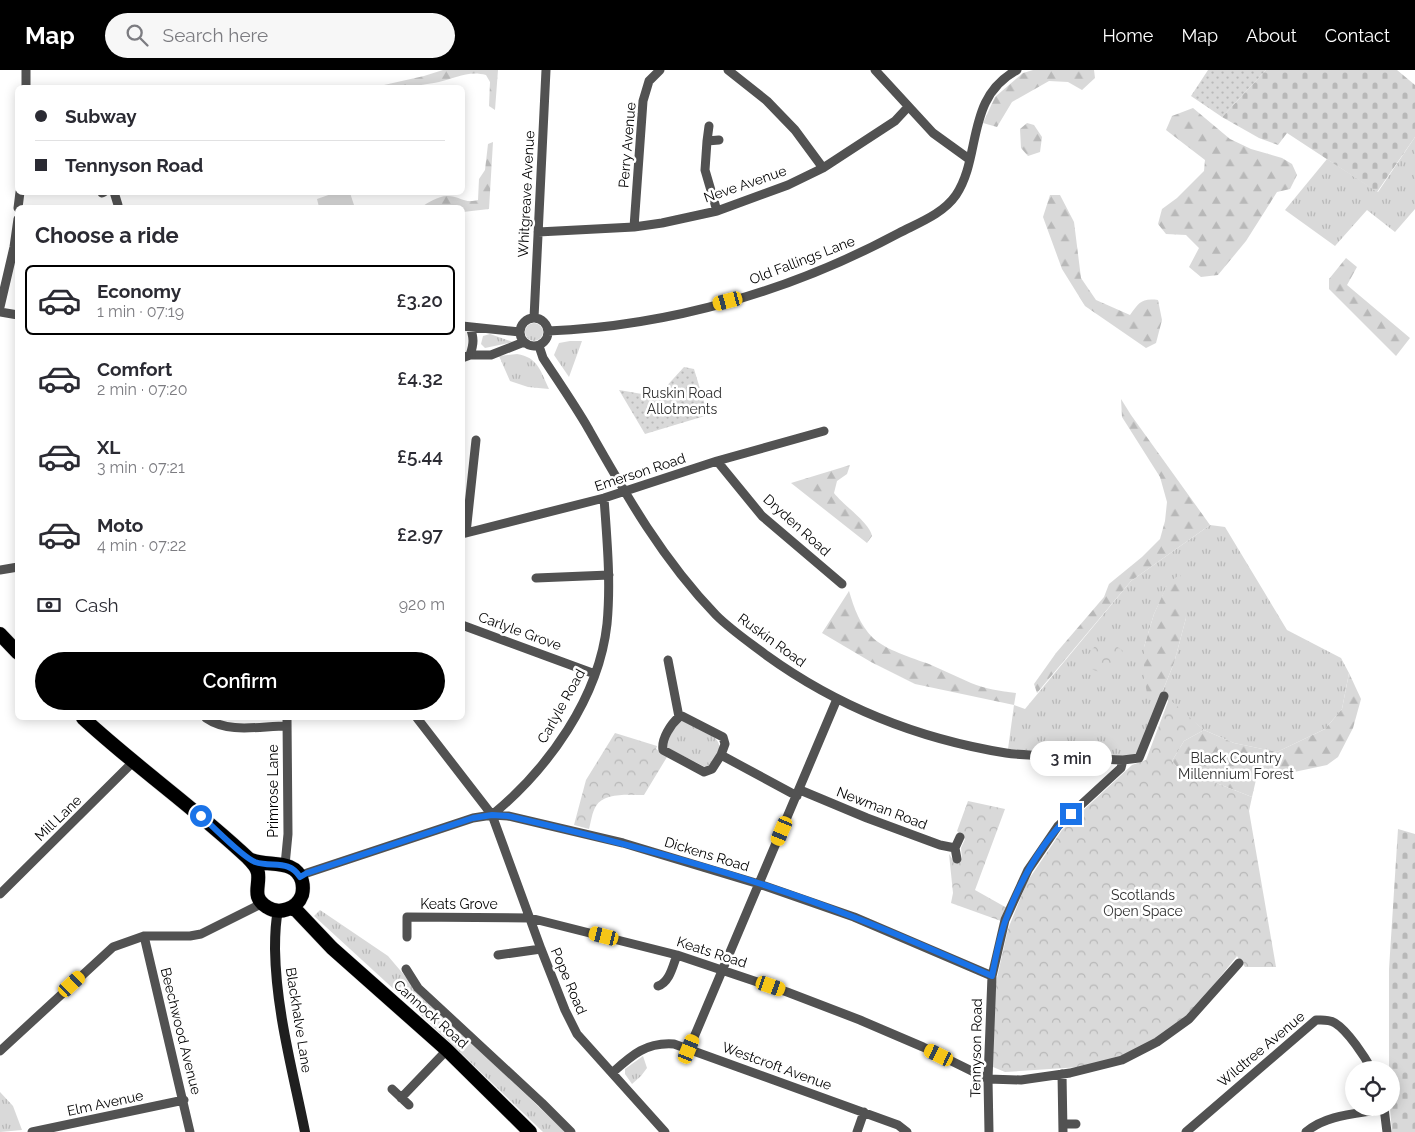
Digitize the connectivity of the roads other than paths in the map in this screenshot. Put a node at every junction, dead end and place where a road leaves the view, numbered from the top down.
1 (26, 70) edge
2 (546, 70) edge
3 (660, 70) edge
4 (728, 70) edge
5 (875, 70) edge
6 (1018, 70) edge
7 (26, 85) edge
8 (908, 107) junction
9 (709, 126) dead end
10 (719, 140) dead end
11 (707, 141) junction
12 (969, 159) junction
13 (823, 168) junction
14 (115, 195) edge
15 (118, 205) dead end
16 (716, 211) junction
17 (634, 227) junction
18 (538, 232) junction
19 (15, 240) edge
20 (0, 307) edge
21 (0, 312) edge
22 (15, 314) edge
23 (534, 318) junction
24 (466, 326) edge
25 (548, 330) junction
26 (520, 332) junction
27 (524, 342) junction
28 (540, 346) junction
29 (466, 356) edge
30 (824, 431) dead end
31 (476, 440) dead end
32 (718, 461) junction
33 (624, 492) junction
34 (604, 498) junction
35 (465, 526) edge
36 (465, 534) edge
37 (15, 568) edge
38 (0, 570) edge
39 (609, 575) junction
40 (536, 578) dead end
41 (842, 584) dead end
42 (465, 626) edge
43 (0, 634) edge
44 (15, 649) edge
45 (668, 660) dead end
46 (595, 674) junction
47 (1164, 696) dead end
48 (838, 699) junction
49 (679, 716) junction
50 (85, 720) edge
51 (209, 720) edge
52 (419, 720) edge
53 (287, 722) edge
54 (721, 756) junction
55 (1123, 760) junction
56 (134, 761) junction
57 (798, 793) junction
58 (492, 815) junction
59 (960, 837) dead end
60 (955, 848) junction
61 (249, 859) junction
62 (957, 859) dead end
63 (279, 865) junction
64 (258, 879) junction
65 (302, 884) junction
66 (759, 884) junction
67 (0, 894) edge
68 (261, 901) junction
69 (284, 910) junction
70 (530, 918) junction
71 (307, 922) junction
72 (144, 936) junction
73 (407, 937) dead end
74 (541, 949) junction
75 (498, 955) dead end
76 (677, 955) junction
77 (1239, 963) dead end
78 (406, 969) dead end
79 (722, 969) junction
80 (992, 976) junction
81 (658, 986) dead end
82 (689, 1049) junction
83 (447, 1050) junction
84 (0, 1051) edge
85 (1366, 1061) edge
86 (612, 1073) junction
87 (1062, 1074) junction
88 (988, 1079) junction
89 (392, 1090) dead end
90 (401, 1098) junction
91 (184, 1100) junction
92 (409, 1105) dead end
93 (864, 1112) junction
94 (1345, 1116) edge
95 (1385, 1116) edge
96 (1076, 1124) dead end
97 (1063, 1128) edge
98 (526, 1131) edge
99 (32, 1132) edge
100 (190, 1132) edge
101 (305, 1132) edge
102 (571, 1132) edge
103 (665, 1132) edge
104 (857, 1132) edge
105 (907, 1132) edge
106 (989, 1132) edge
107 (1186, 1132) edge
108 (1306, 1132) edge
109 (1387, 1132) edge

1 - 7 street
2 - 18 street, Whitgreave Avenue
3 - 17 street, Perry Avenue
4 - 13 street
5 - 8 street
6 - 12 street, Old Fallings Lane
8 - 12 street
8 - 13 street, Neve Avenue
9 - 11 street
10 - 11 street
11 - 16 street
12 - 25 street, Old Fallings Lane
13 - 16 street, Neve Avenue
14 - 15 street
16 - 17 street, Neve Avenue
17 - 18 street, Neve Avenue
18 - 23 street, Whitgreave Avenue
19 - 20 street
21 - 22 street
23 - 25 street
23 - 26 street
24 - 26 street
24 - 29 street
25 - 28 street
26 - 27 street
27 - 28 street
27 - 29 street
28 - 33 street, Ruskin Road
30 - 32 street, Emerson Road
31 - 35 street
32 - 33 street, Emerson Road
32 - 41 street, Dryden Road
33 - 34 street, Emerson Road
33 - 48 street, Ruskin Road
34 - 36 street, Emerson Road
34 - 39 street, Carlyle Road
37 - 38 street
39 - 40 street
39 - 46 street, Carlyle Road
42 - 46 street, Carlyle Grove
43 - 44 highway
45 - 49 street
46 - 58 street, Carlyle Road
47 - 55 street, Tennyson Road
48 - 55 street, Ruskin Road
48 - 57 street
49 - 54 street
49 - 54 street
50 - 56 highway
51 - 53 street
52 - 58 street, Pope Road
53 - 63 street, Primrose Lane
54 - 57 street, Newman Road
55 - 80 street, Tennyson Road
56 - 61 highway
56 - 67 street, Mill Lane
57 - 60 street, Newman Road
57 - 66 street
58 - 65 street
58 - 66 street, Dickens Road
58 - 70 street, Pope Road
59 - 60 street
60 - 62 street
61 - 63 highway
61 - 64 highway
63 - 64 highway
63 - 65 highway
64 - 68 highway
65 - 69 highway
65 - 71 highway
66 - 79 street
66 - 80 street, Dickens Road
68 - 69 highway
68 - 72 street
69 - 71 highway, Cannock Road
69 - 101 main road, Blackhalve Lane
70 - 73 street, Keats Grove
70 - 74 street, Pope Road
70 - 76 street, Keats Road
71 - 83 highway, Cannock Road
72 - 84 street
72 - 91 street, Beechwood Avenue
74 - 75 street
74 - 86 street, Pope Road
76 - 79 street, Keats Road
76 - 81 street
77 - 87 street
78 - 102 street, Cannock Road
79 - 82 street
79 - 88 street, Keats Road
80 - 88 street, Tennyson Road
82 - 86 street, Westcroft Avenue
82 - 93 street, Westcroft Avenue
83 - 90 street
83 - 98 highway, Cannock Road
85 - 107 street, Wildtree Avenue
86 - 103 street, Pope Road
87 - 88 street
87 - 97 street
88 - 106 street, Tennyson Road
89 - 90 street
90 - 92 street
91 - 99 street, Elm Avenue
91 - 100 street, Beechwood Avenue
93 - 104 street
93 - 105 street, Westcroft Avenue
94 - 108 street
95 - 109 street
96 - 97 street

